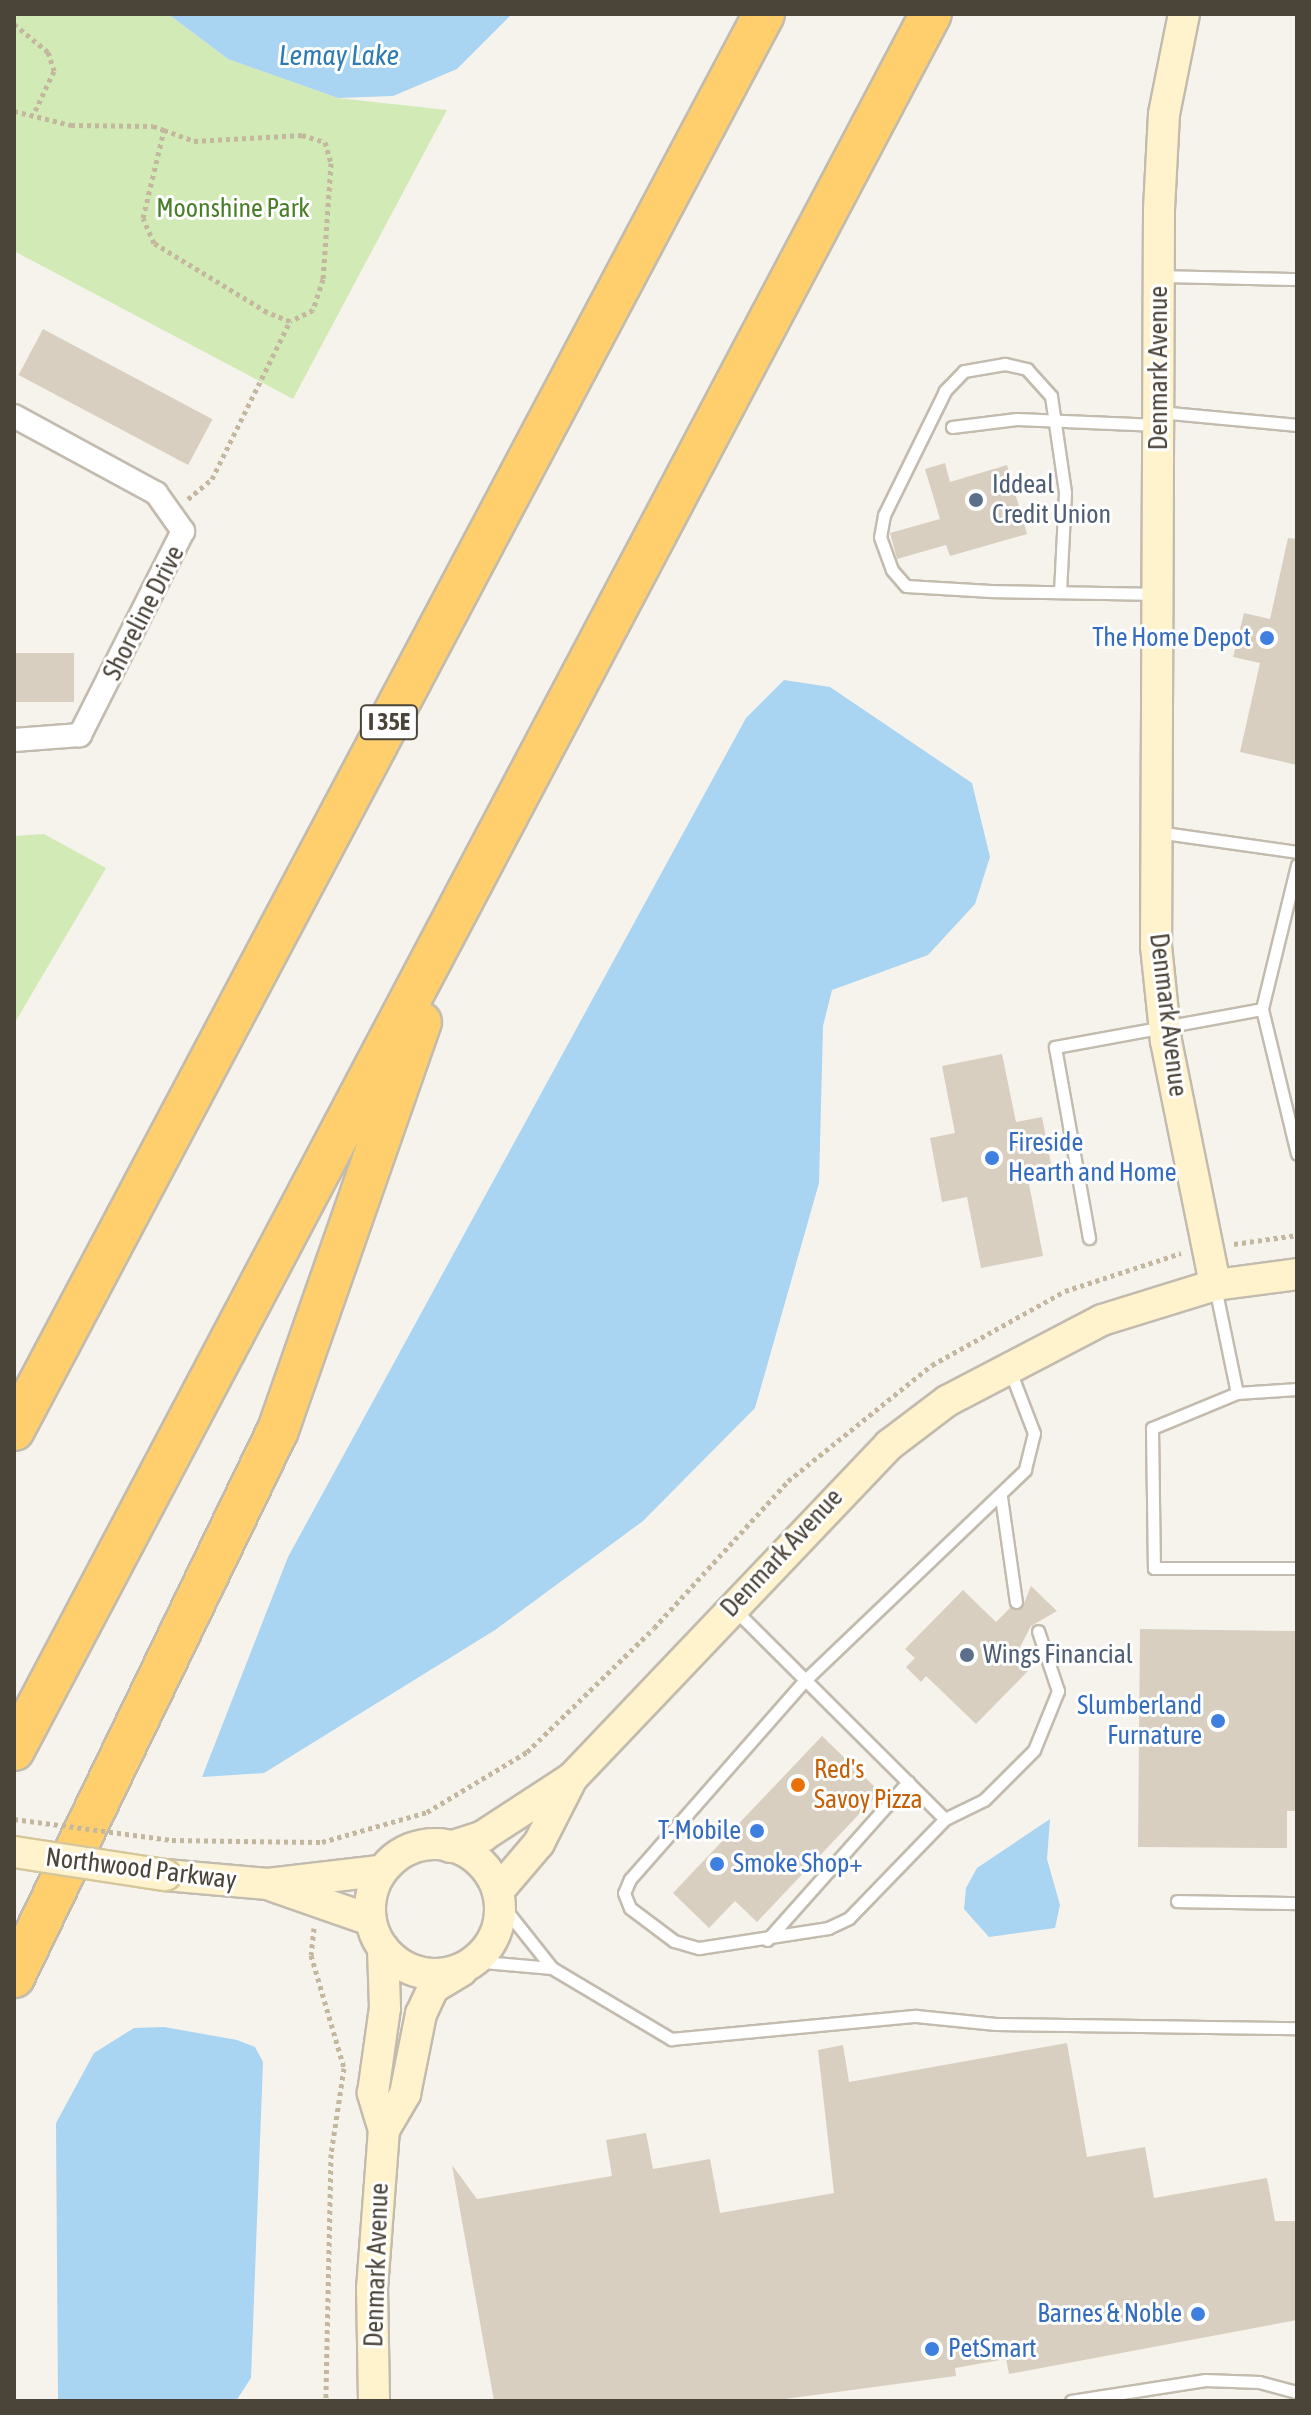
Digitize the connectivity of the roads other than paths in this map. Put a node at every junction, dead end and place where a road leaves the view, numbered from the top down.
1 (764, 14) edge
2 (931, 14) edge
3 (1184, 14) edge
4 (1159, 276) junction
5 (1297, 279) edge
6 (14, 416) edge
7 (1159, 419) junction
8 (1052, 422) junction
9 (1297, 425) edge
10 (952, 427) dead end
11 (1060, 592) junction
12 (1158, 594) junction
13 (14, 740) edge
14 (1156, 832) junction
15 (1297, 852) edge
16 (1297, 865) edge
17 (466, 894) junction
18 (1262, 1009) junction
19 (1164, 1024) junction
20 (1297, 1154) edge
21 (1089, 1238) dead end
22 (1297, 1274) edge
23 (1215, 1285) junction
24 (1008, 1366) junction
25 (1297, 1389) edge
26 (1237, 1393) junction
27 (14, 1430) edge
28 (1001, 1497) junction
29 (1297, 1568) edge
30 (104, 1579) junction
31 (1016, 1602) dead end
32 (732, 1607) junction
33 (1038, 1631) dead end
34 (805, 1680) junction
35 (14, 1750) edge
36 (572, 1778) junction
37 (908, 1782) junction
38 (14, 1783) edge
39 (945, 1819) junction
40 (450, 1847) junction
41 (14, 1852) edge
42 (379, 1871) junction
43 (326, 1890) junction
44 (500, 1898) junction
45 (1177, 1901) dead end
46 (1297, 1903) edge
47 (368, 1919) junction
48 (766, 1940) junction
49 (383, 1948) junction
50 (466, 1966) junction
51 (552, 1968) junction
52 (14, 1977) edge
53 (1297, 2028) edge
54 (384, 2130) junction
55 (1297, 2392) edge
56 (374, 2401) edge
57 (1071, 2401) edge

1 - 27 highway, I 35E
2 - 17 highway
3 - 4 street, Denmark Avenue
4 - 5 lane
4 - 7 street, Denmark Avenue
6 - 13 street, Shoreline Drive
7 - 8 lane
7 - 9 lane
7 - 12 street, Denmark Avenue
8 - 10 lane
8 - 11 lane
8 - 11 lane
11 - 12 lane
12 - 14 street, Denmark Avenue
14 - 15 lane
14 - 19 street, Denmark Avenue
16 - 18 lane
17 - 30 highway
17 - 52 highway
18 - 19 lane
18 - 20 lane
19 - 21 lane
19 - 23 street, Denmark Avenue
22 - 23 street
23 - 24 street, Denmark Avenue
23 - 26 lane
24 - 28 lane
24 - 32 street, Denmark Avenue
25 - 26 lane
26 - 29 lane
28 - 31 lane
28 - 34 lane
30 - 35 highway
30 - 38 highway
32 - 34 lane
32 - 36 street, Denmark Avenue
33 - 39 lane
34 - 37 lane
34 - 48 lane
36 - 40 street, Denmark Avenue
36 - 44 street, Denmark Avenue
37 - 39 lane
37 - 48 lane
39 - 48 lane
40 - 42 street
40 - 44 street
41 - 43 street, Northwood Parkway, bridge
42 - 43 street, Northwood Parkway
42 - 47 street
43 - 47 street, Northwood Parkway
44 - 50 street
44 - 51 lane
45 - 46 lane
47 - 49 street
49 - 50 street
49 - 54 street, Denmark Avenue
50 - 51 lane
50 - 54 street, Denmark Avenue
51 - 53 lane
54 - 56 street, Denmark Avenue
55 - 57 lane

